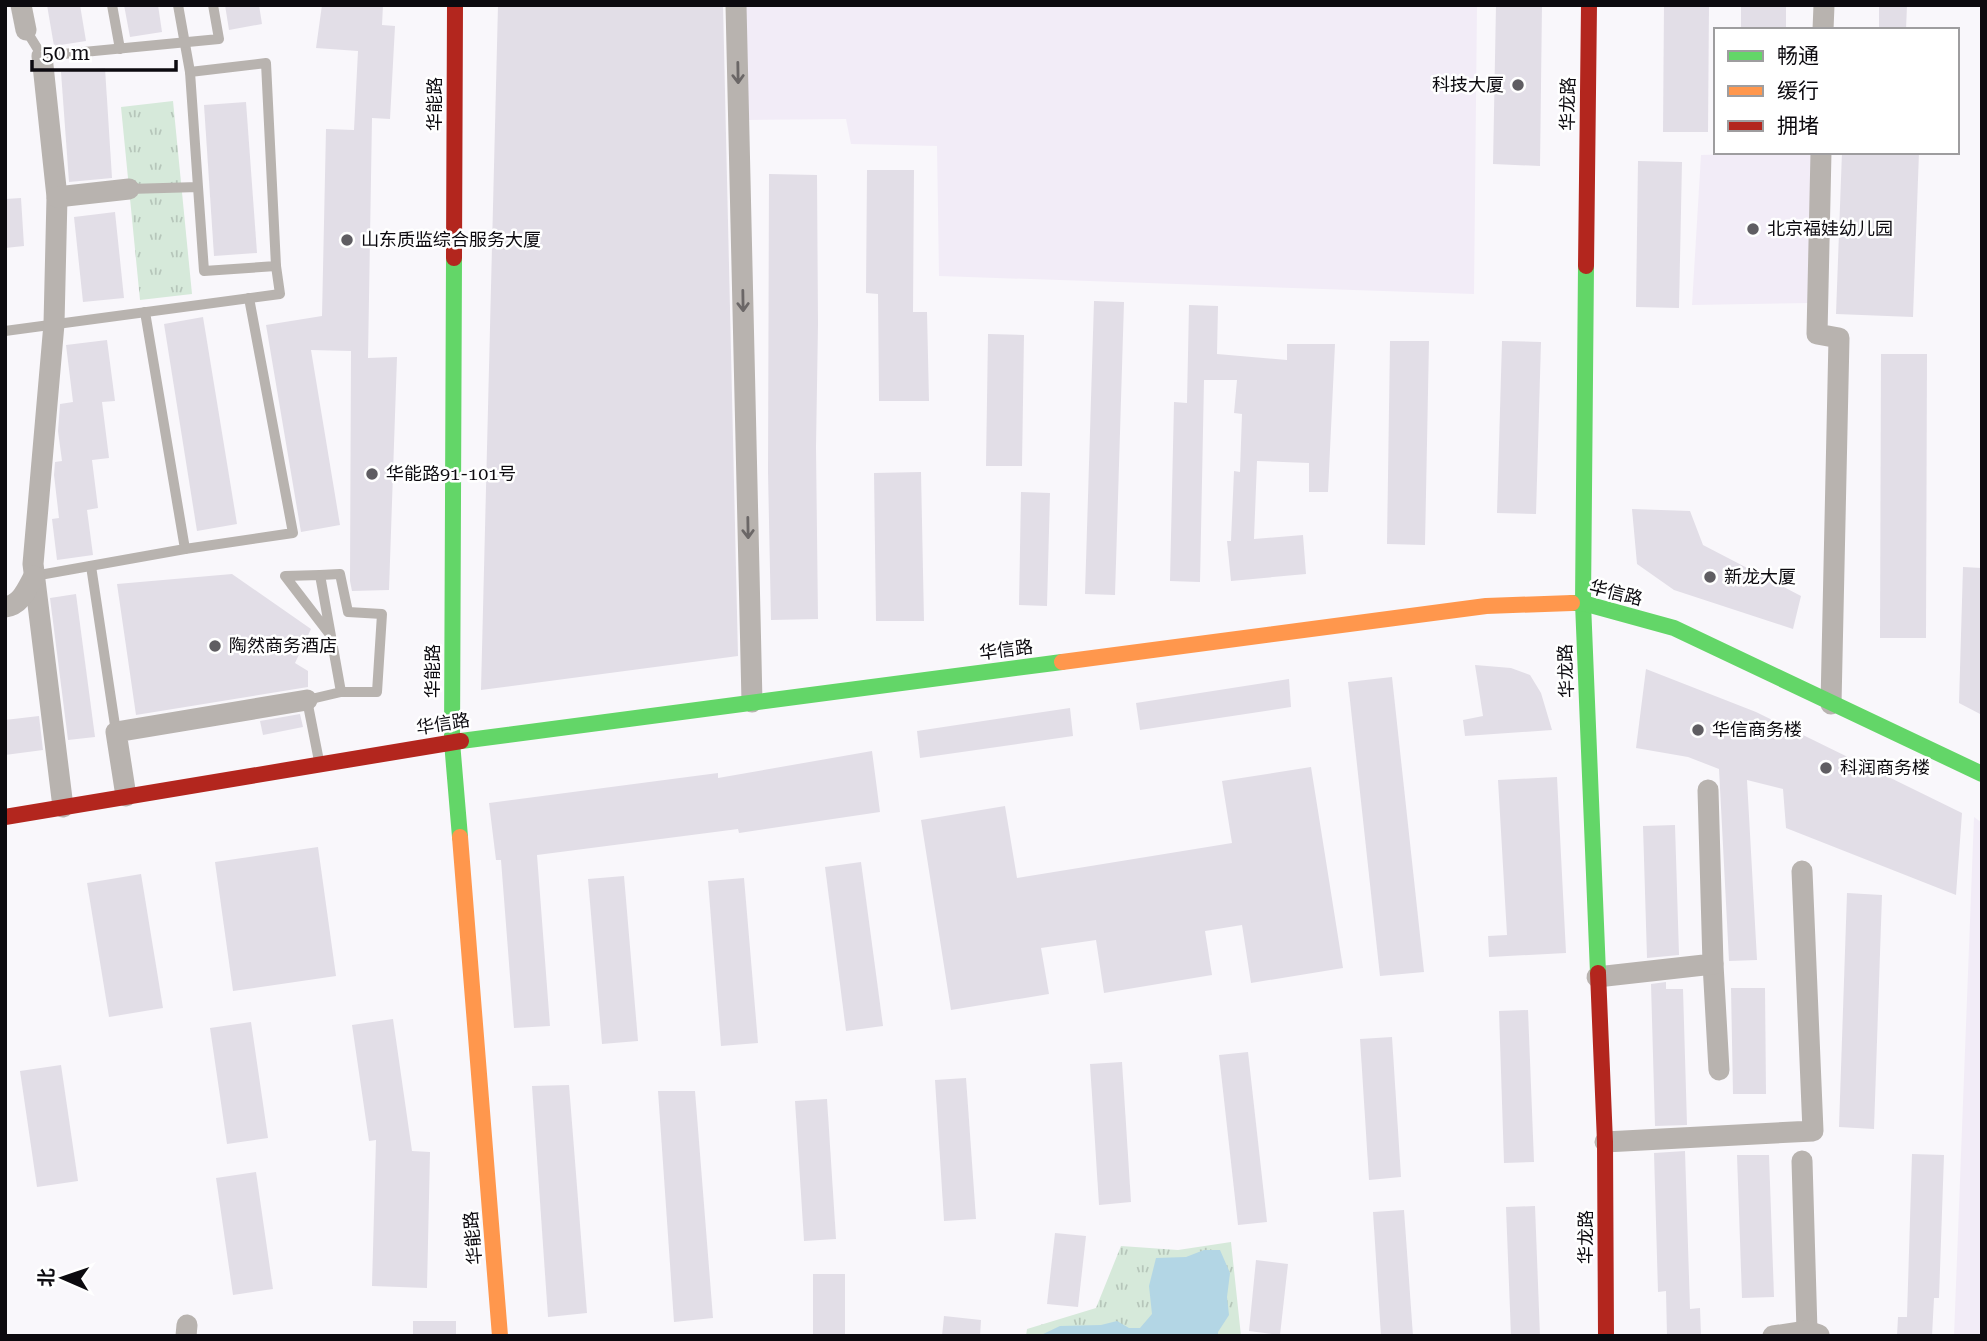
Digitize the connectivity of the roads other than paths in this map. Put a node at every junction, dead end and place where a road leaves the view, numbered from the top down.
1 (21, 5) edge
2 (112, 5) edge
3 (178, 5) edge
4 (214, 5) edge
5 (455, 5) edge
6 (737, 5) edge
7 (1589, 5) edge
8 (1824, 5) edge
9 (1824, 28) edge
10 (26, 30) joint
11 (120, 49) junction
12 (42, 56) junction
13 (190, 72) junction
14 (1821, 154) edge
15 (198, 187) junction
16 (129, 189) joint
17 (57, 197) junction
18 (276, 266) junction
19 (249, 298) junction
20 (145, 313) junction
21 (54, 324) junction
22 (5, 331) edge
23 (185, 549) junction
24 (91, 566) junction
25 (320, 575) junction
26 (34, 576) junction
27 (1583, 603) junction
28 (5, 607) edge
29 (331, 636) junction
30 (341, 692) junction
31 (307, 700) junction
32 (752, 702) junction
33 (1831, 704) junction
34 (116, 732) junction
35 (452, 741) junction
36 (320, 764) junction
37 (1982, 774) edge
38 (1708, 790) dead end
39 (126, 796) junction
40 (63, 807) junction
41 (5, 817) edge
42 (1802, 871) dead end
43 (1713, 964) junction
44 (1597, 977) junction
45 (1719, 1070) dead end
46 (1605, 1142) junction
47 (1802, 1161) dead end
48 (1813, 1334) edge
49 (500, 1336) edge
50 (1606, 1336) edge
51 (1773, 1336) edge

1 - 10 street
2 - 11 lane
3 - 13 lane
4 - 11 lane
5 - 35 main road, 华能路
6 -> 32 street
7 - 27 main road, 华龙路
8 - 9 street
10 - 12 lane
11 - 12 lane
12 - 17 street
13 - 15 lane
13 - 18 lane
14 - 33 street
15 - 16 lane
15 - 18 lane
16 - 17 street
17 - 21 street
18 - 19 lane
19 - 20 lane
19 - 23 lane
20 - 21 lane
20 - 23 lane
21 - 22 lane
21 - 26 street
23 - 24 lane
24 - 26 lane
24 - 34 lane
25 - 29 lane
25 - 29 lane
25 - 30 lane
26 - 28 street
26 - 40 street
27 - 32 main road, 华信路
27 - 33 main road, 华信路
27 - 44 main road, 华龙路
29 - 30 lane
30 - 31 lane
31 - 34 street
31 - 36 lane
32 - 35 main road, 华信路
33 - 37 main road, 华信路
34 - 39 street
35 - 36 main road, 华信路
35 - 49 main road, 华能路
36 - 39 main road, 华信路
38 - 43 street
39 - 40 main road, 华信路
40 - 41 main road, 华信路
42 - 46 street
43 - 44 street
43 - 45 street
44 - 46 main road, 华龙路
46 - 50 main road, 华龙路
47 - 48 street
48 - 51 street

